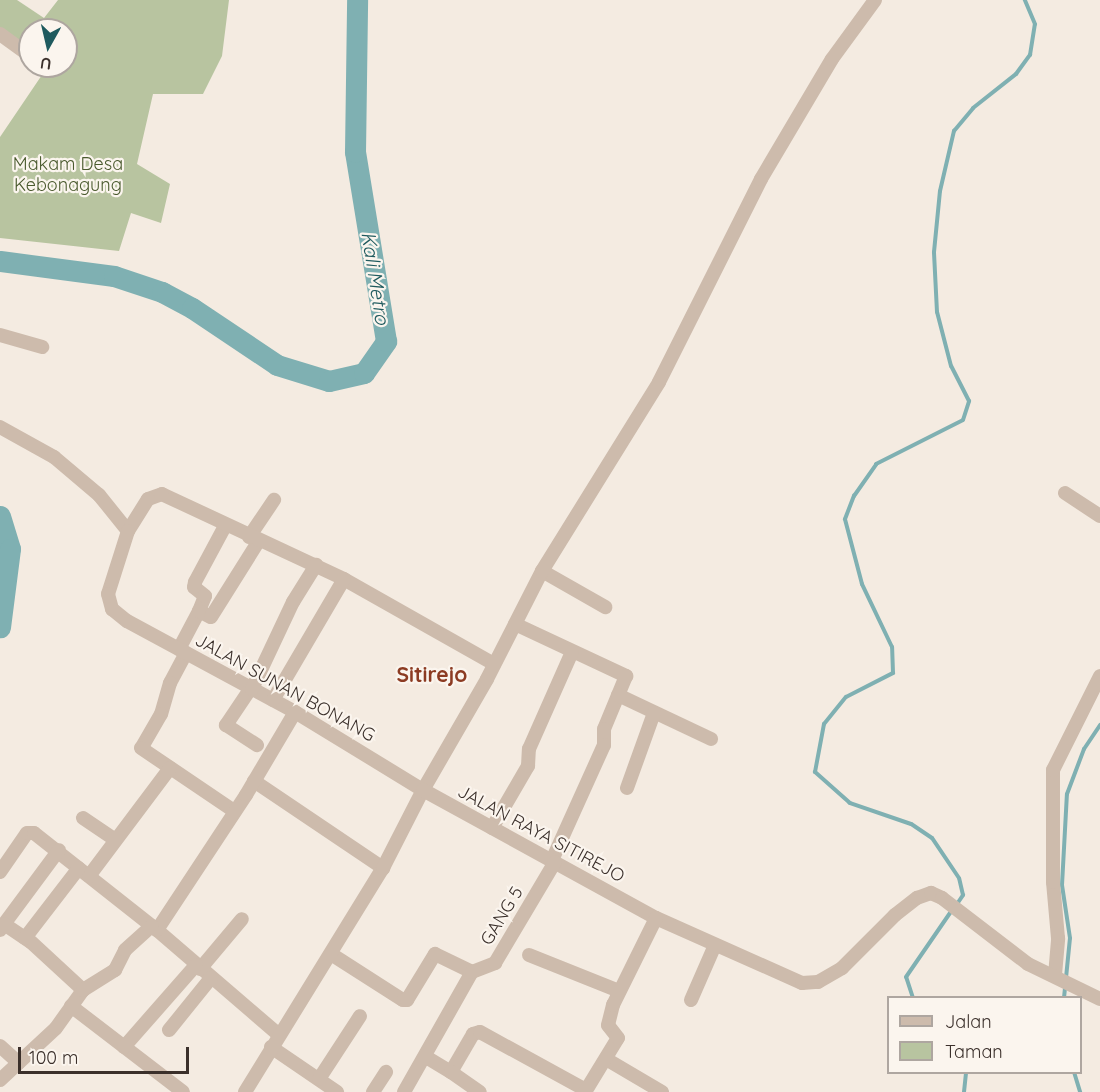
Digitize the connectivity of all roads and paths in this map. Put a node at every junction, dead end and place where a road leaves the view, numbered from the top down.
1 (875, 0) edge
2 (0, 34) edge
3 (18, 47) edge
4 (0, 335) edge
5 (42, 347) dead end
6 (0, 427) edge
7 (4, 443) dead end
8 (30, 443) junction
9 (1065, 493) dead end
10 (274, 500) dead end
11 (1100, 516) edge
12 (225, 526) junction
13 (128, 531) junction
14 (253, 539) junction
15 (316, 566) junction
16 (542, 571) junction
17 (344, 579) junction
18 (605, 607) dead end
19 (199, 611) junction
20 (515, 624) junction
21 (182, 651) junction
22 (572, 652) junction
23 (494, 663) junction
24 (1100, 676) edge
25 (251, 688) junction
26 (618, 695) junction
27 (273, 700) junction
28 (295, 712) junction
29 (654, 713) junction
30 (226, 725) junction
31 (218, 736) dead end
32 (711, 739) dead end
33 (257, 745) dead end
34 (170, 768) junction
35 (254, 781) junction
36 (627, 789) dead end
37 (423, 790) junction
38 (234, 811) junction
39 (83, 818) dead end
40 (492, 828) junction
41 (114, 839) junction
42 (59, 850) junction
43 (5, 853) edge
44 (553, 861) junction
45 (383, 868) junction
46 (0, 872) edge
47 (84, 872) junction
48 (656, 918) junction
49 (242, 919) dead end
50 (2, 927) edge
51 (154, 928) junction
52 (25, 938) junction
53 (715, 945) junction
54 (331, 954) junction
55 (529, 956) dead end
56 (198, 967) junction
57 (471, 973) junction
58 (211, 978) junction
59 (1062, 980) junction
60 (83, 990) junction
61 (619, 992) junction
62 (1100, 999) edge
63 (691, 1000) dead end
64 (71, 1006) junction
65 (360, 1016) dead end
66 (169, 1030) dead end
67 (278, 1034) junction
68 (0, 1046) edge
69 (124, 1047) junction
70 (271, 1047) junction
71 (426, 1057) junction
72 (606, 1059) junction
73 (19, 1063) junction
74 (451, 1071) junction
75 (386, 1072) dead end
76 (319, 1079) junction
77 (0, 1080) edge
78 (585, 1091) edge
79 (183, 1092) edge
80 (245, 1092) edge
81 (337, 1092) edge
82 (373, 1092) edge
83 (404, 1092) edge
84 (480, 1092) edge
85 (662, 1092) edge

1 - 16 street
2 - 3 street
4 - 5 street
6 - 8 street
7 - 8 street
8 - 13 street
9 - 11 street
10 - 14 street
12 - 13 street
12 - 14 street
12 - 19 street
13 - 21 street, JALAN SUNAN BONANG
14 - 15 street
14 - 19 street
15 - 17 street
15 - 25 street
16 - 18 street
16 - 20 street
17 - 23 street
17 - 27 street
19 - 21 street
20 - 22 street
20 - 23 street
21 - 25 street, JALAN SUNAN BONANG
21 - 34 street
22 - 26 street
22 - 40 street
23 - 37 street
24 - 59 street
25 - 27 street, JALAN SUNAN BONANG
25 - 30 street
26 - 29 street
26 - 44 street, GANG 5
27 - 28 street, JALAN SUNAN BONANG
28 - 35 street
28 - 37 street, JALAN SUNAN BONANG
29 - 32 street
29 - 36 street
30 - 31 street
30 - 33 street
34 - 38 street
34 - 41 street
35 - 38 street
35 - 45 street
37 - 40 street, JALAN RAYA SITIREJO
37 - 45 street
38 - 51 street
39 - 41 street
40 - 44 street, JALAN RAYA SITIREJO
41 - 47 street
42 - 43 street
42 - 47 street
42 - 50 street
43 - 46 street
44 - 48 street, JALAN RAYA SITIREJO
44 - 57 street, GANG 5
45 - 54 street
47 - 51 street
47 - 52 street
48 - 53 street, JALAN RAYA SITIREJO
48 - 61 street
49 - 56 street
50 - 52 street
51 - 56 street
51 - 60 street
52 - 60 street
53 - 59 street, JALAN RAYA SITIREJO
53 - 63 street
54 - 57 street
54 - 67 street
55 - 61 street
56 - 58 street
56 - 69 street
57 - 71 street
58 - 66 street
58 - 67 street
59 - 62 street
60 - 64 street
61 - 72 street
64 - 69 street
64 - 73 street
65 - 76 street
67 - 70 street
68 - 73 street
69 - 79 street
70 - 76 street
70 - 80 street
71 - 74 street
71 - 83 street
72 - 78 street
72 - 85 street
73 - 77 street
74 - 78 street
74 - 84 street
75 - 82 street
76 - 81 street

